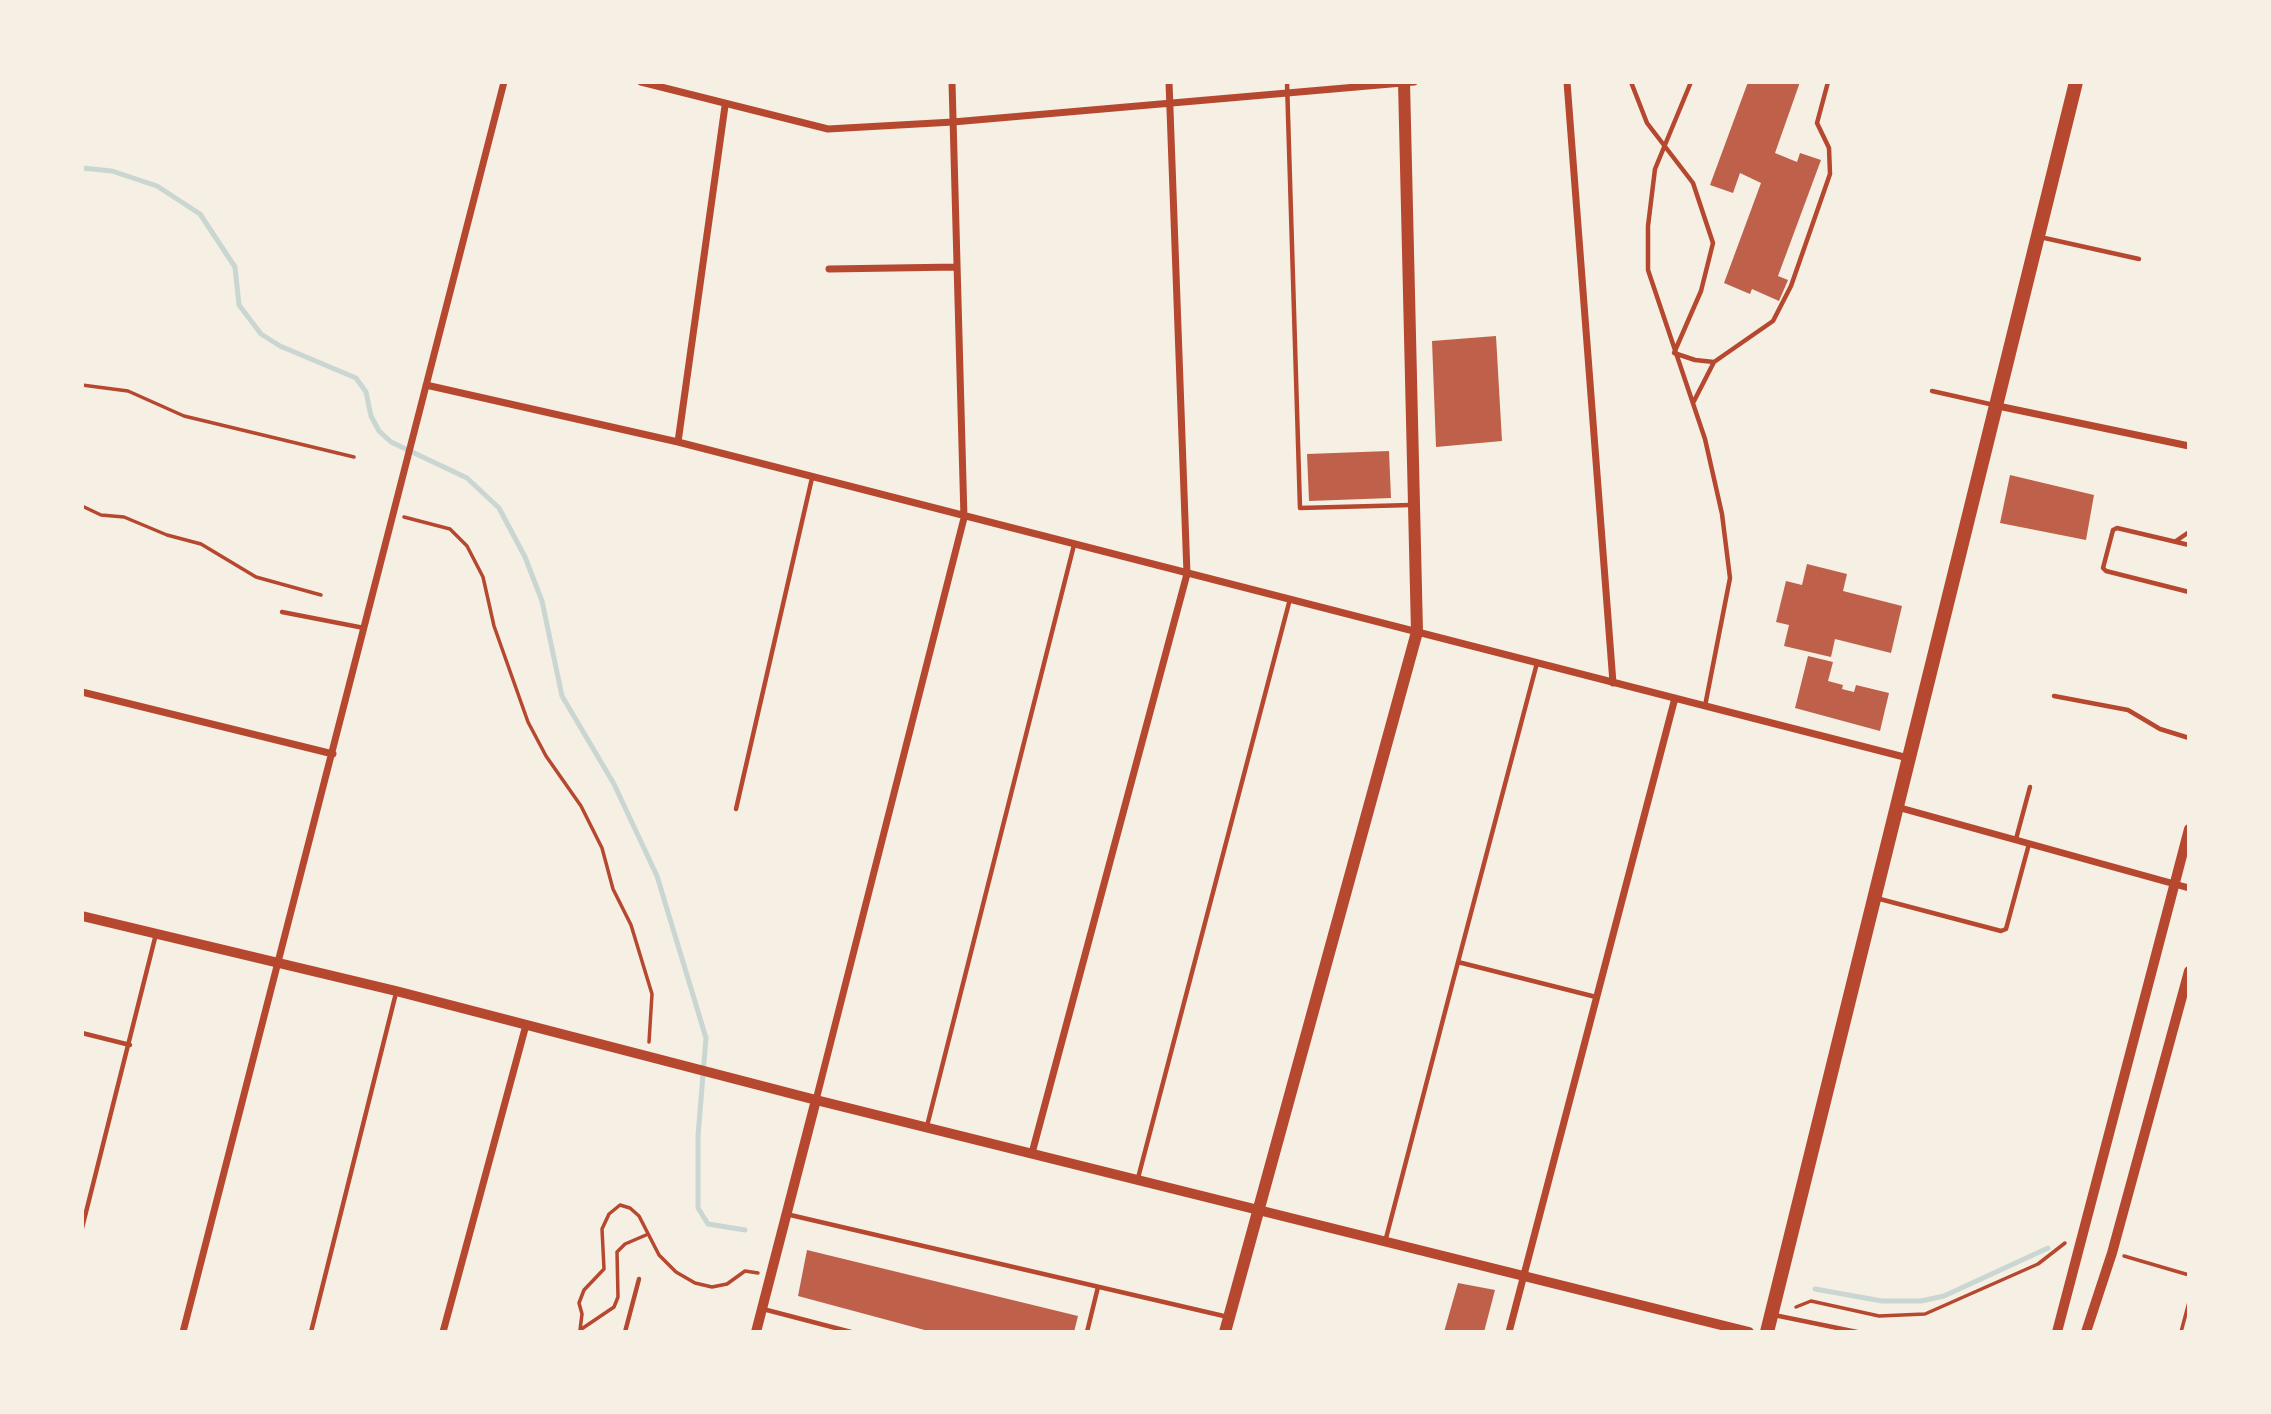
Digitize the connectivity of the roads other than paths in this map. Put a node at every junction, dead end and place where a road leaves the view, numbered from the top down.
1 (505, 82) edge
2 (641, 82) edge
3 (952, 82) edge
4 (1169, 82) edge
5 (1287, 82) edge
6 (1413, 82) edge
7 (1567, 82) edge
8 (1630, 82) edge
9 (1691, 82) edge
10 (1828, 82) edge
11 (2076, 82) edge
12 (1404, 83) edge
13 (1288, 93) junction
14 (1170, 102) junction
15 (725, 106) junction
16 (953, 122) junction
17 (1664, 147) junction
18 (2039, 237) junction
19 (2139, 259) dead end
20 (957, 267) junction
21 (830, 268) dead end
22 (1674, 353) junction
23 (1714, 362) junction
24 (426, 384) junction
25 (1932, 391) dead end
26 (1692, 404) junction
27 (1998, 406) junction
28 (678, 442) junction
29 (2189, 446) edge
30 (812, 478) junction
31 (1415, 504) junction
32 (964, 517) junction
33 (2189, 532) edge
34 (2176, 541) junction
35 (1074, 545) junction
36 (2189, 545) edge
37 (1187, 574) junction
38 (2189, 592) edge
39 (1290, 599) junction
40 (282, 612) dead end
41 (365, 629) junction
42 (1417, 632) junction
43 (1537, 663) junction
44 (1613, 682) junction
45 (82, 692) edge
46 (2054, 696) dead end
47 (1675, 698) junction
48 (1705, 706) junction
49 (2189, 738) edge
50 (333, 754) junction
51 (1909, 758) junction
52 (2030, 787) dead end
53 (1897, 807) junction
54 (736, 809) dead end
55 (2189, 829) edge
56 (2016, 839) junction
57 (2030, 843) junction
58 (2174, 882) junction
59 (2189, 888) edge
60 (1875, 897) junction
61 (82, 916) edge
62 (156, 933) junction
63 (1458, 962) junction
64 (278, 963) junction
65 (2189, 971) edge
66 (396, 991) junction
67 (1597, 998) junction
68 (526, 1025) junction
69 (82, 1033) edge
70 (130, 1045) junction
71 (816, 1100) junction
72 (927, 1126) junction
73 (1032, 1153) junction
74 (1138, 1179) junction
75 (1258, 1210) junction
76 (786, 1214) junction
77 (82, 1228) edge
78 (1385, 1243) junction
79 (1525, 1275) junction
80 (639, 1279) dead end
81 (1098, 1287) junction
82 (762, 1308) junction
83 (1773, 1315) junction
84 (1228, 1317) junction
85 (183, 1332) edge
86 (311, 1332) edge
87 (443, 1332) edge
88 (625, 1332) edge
89 (757, 1332) edge
90 (851, 1332) edge
91 (1087, 1332) edge
92 (1225, 1332) edge
93 (1509, 1332) edge
94 (1749, 1332) edge
95 (1767, 1332) edge
96 (1857, 1332) edge
97 (2057, 1332) edge
98 (2086, 1332) edge

1 - 24 street
2 - 15 street
3 - 16 street
4 - 14 street
5 - 13 lane
6 - 12 street
7 - 44 street
8 - 17 lane
9 - 17 lane
10 - 23 lane
11 - 18 main road
12 - 13 street
12 - 31 main road
13 - 14 street
13 - 31 lane
14 - 16 street
14 - 37 street
15 - 16 street
15 - 28 street
16 - 20 street
17 - 22 lane
17 - 22 lane
18 - 19 lane
18 - 27 main road
20 - 21 street
20 - 32 street
22 - 23 lane
22 - 26 lane
23 - 26 lane
24 - 28 street
24 - 41 street
25 - 27 lane
26 - 48 lane
27 - 29 street
27 - 51 main road
28 - 30 street
30 - 32 street
30 - 54 lane
31 - 42 main road
32 - 35 street
32 - 71 street
33 - 34 lane
34 - 36 lane
34 - 38 lane
35 - 37 street
35 - 72 lane
37 - 39 street
37 - 73 street
39 - 42 street
39 - 74 lane
40 - 41 lane
41 - 50 street
42 - 43 street
42 - 75 main road
43 - 44 street
43 - 63 lane
44 - 47 street
45 - 50 street
46 - 49 lane
47 - 48 street
47 - 67 street
48 - 51 street
50 - 64 street
51 - 53 main road
52 - 56 lane
53 - 56 street
53 - 60 main road
55 - 58 street
56 - 57 street
57 - 58 street
57 - 60 lane
58 - 59 street
58 - 97 street
60 - 83 main road
61 - 62 street
62 - 64 street
62 - 70 lane
63 - 67 lane
63 - 78 lane
64 - 66 street
64 - 85 street
65 - 98 street
66 - 68 street
66 - 86 lane
67 - 79 street
68 - 71 street
68 - 87 street
69 - 70 lane
70 - 77 lane
71 - 72 street
71 - 76 street
72 - 73 street
73 - 74 street
74 - 75 street
75 - 78 street
75 - 84 main road
76 - 81 lane
76 - 82 street
78 - 79 street
79 - 93 street
79 - 94 street
80 - 88 lane
81 - 84 lane
81 - 91 lane
82 - 89 street
82 - 90 lane
83 - 95 main road
83 - 96 lane
84 - 92 main road

